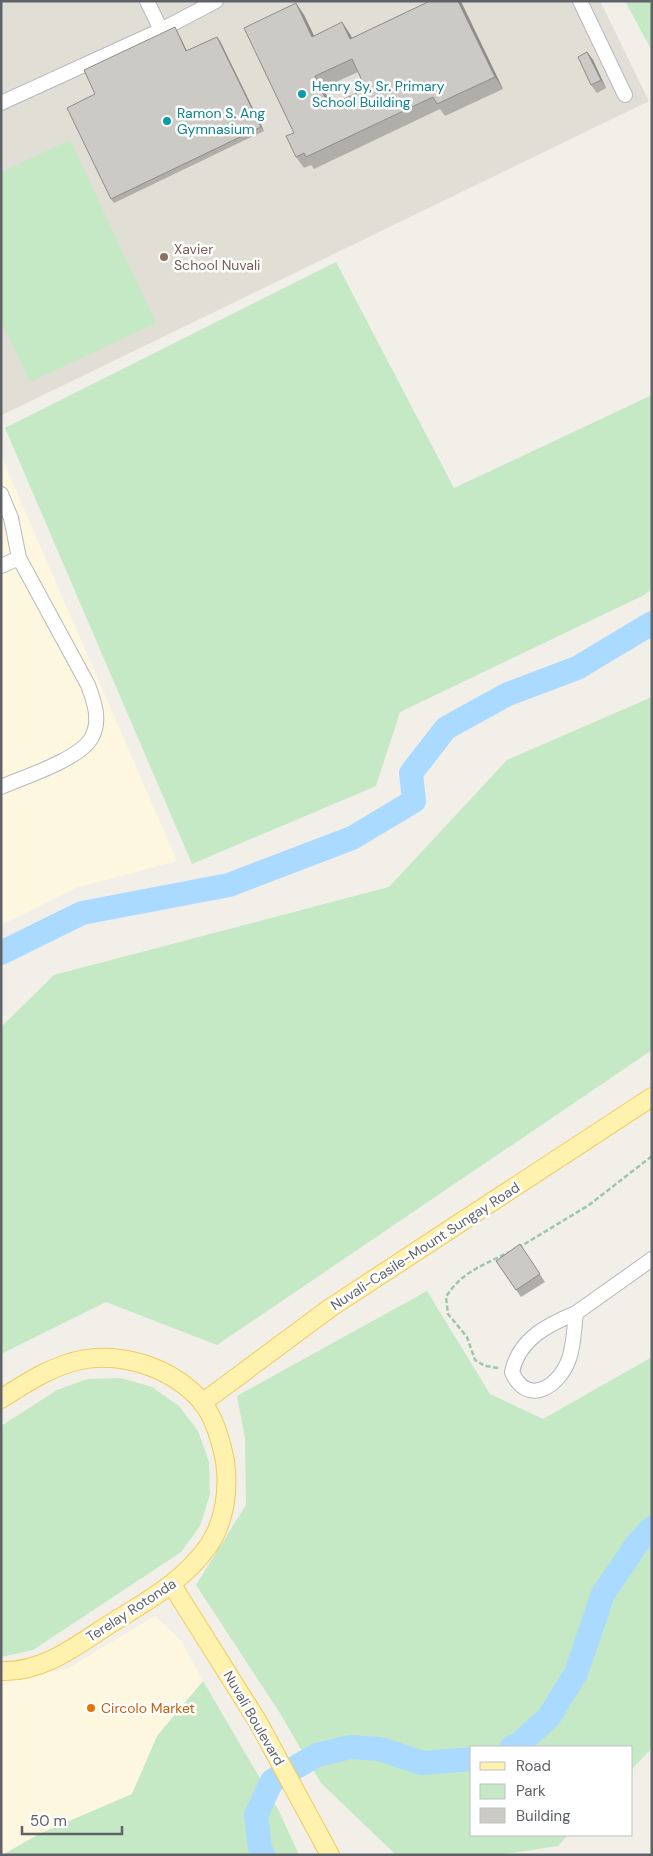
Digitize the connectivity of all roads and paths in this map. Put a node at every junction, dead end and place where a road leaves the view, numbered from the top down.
1 (147, 1) edge
2 (580, 1) edge
3 (216, 2) edge
4 (161, 30) junction
5 (625, 95) dead end
6 (1, 103) edge
7 (1, 494) edge
8 (19, 558) junction
9 (1, 566) edge
10 (1, 787) edge
11 (652, 1097) edge
12 (652, 1156) edge
13 (652, 1259) edge
14 (576, 1313) junction
15 (498, 1368) dead end
16 (1, 1398) edge
17 (202, 1403) junction
18 (172, 1585) junction
19 (1, 1671) edge
20 (330, 1855) edge

1 - 4 street
2 - 5 street
3 - 4 street
4 - 6 street
7 - 8 street
8 - 9 street
8 - 10 street
11 - 17 main road, Nuvali-Casile-Mount Sungay Road
12 - 15 path
13 - 14 street
14 - 14 street
16 - 17 main road, Terelay Rotonda
17 - 18 main road, Terelay Rotonda
18 - 19 main road, Terelay Rotonda
18 - 20 main road, Nuvali Boulevard

